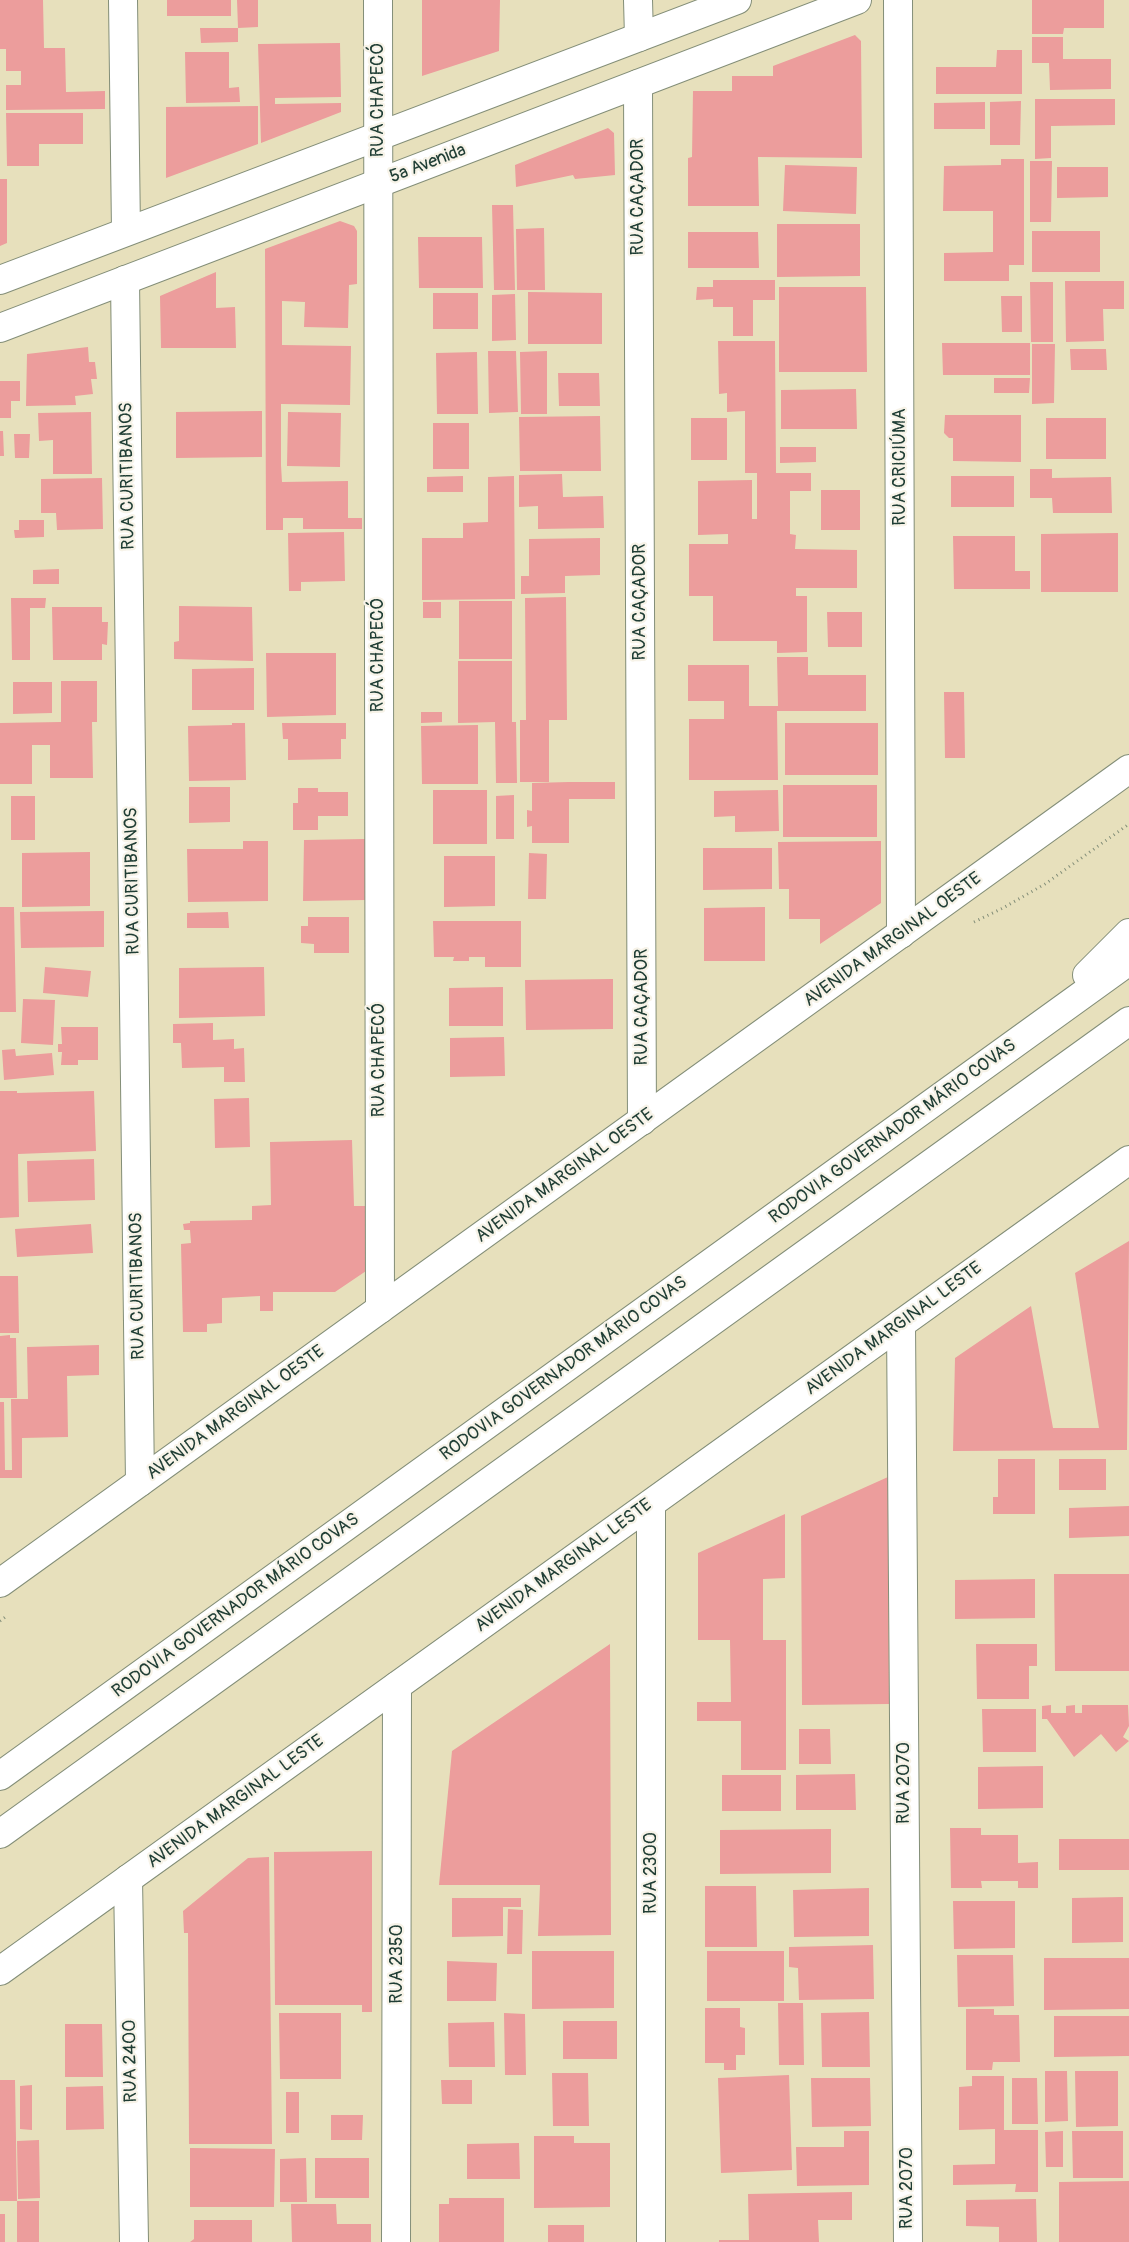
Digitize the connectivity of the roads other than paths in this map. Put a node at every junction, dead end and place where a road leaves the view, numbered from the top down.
1 (123, 0) edge
2 (378, 0) edge
3 (638, 0) edge
4 (737, 0) edge
5 (856, 0) edge
6 (898, 0) edge
7 (639, 37) junction
8 (638, 84) junction
9 (378, 135) junction
10 (377, 183) junction
11 (126, 231) junction
12 (0, 280) edge
13 (125, 280) junction
14 (0, 328) edge
15 (1129, 769) edge
16 (901, 934) junction
17 (1129, 934) edge
18 (1129, 962) edge
19 (1129, 1021) edge
20 (1129, 1028) edge
21 (1024, 1037) junction
22 (1082, 1054) junction
23 (642, 1121) junction
24 (1129, 1160) edge
25 (380, 1309) junction
26 (901, 1324) junction
27 (140, 1482) junction
28 (651, 1504) junction
29 (0, 1583) edge
30 (397, 1686) junction
31 (0, 1776) edge
32 (0, 1834) edge
33 (128, 1879) junction
34 (0, 1971) edge
35 (134, 2242) edge
36 (396, 2242) edge
37 (651, 2242) edge
38 (908, 2242) edge

1 - 11 main road
2 - 9 main road, RUA CHAPECÓ
3 - 7 main road
4 - 7 main road
5 - 8 main road, 5ª Avenida
6 - 16 main road, RUA CRICIÚMA
7 - 9 main road
8 - 10 main road, 5ª Avenida
8 - 23 main road, RUA CAÇADOR
9 - 10 main road, RUA CHAPECÓ
9 - 11 main road
10 - 13 main road, 5ª Avenida
10 - 25 main road, RUA CHAPECÓ
11 - 12 main road
13 - 14 main road, 5ª Avenida
13 - 27 main road, RUA CURITIBANOS
15 - 16 main road, AVENIDA MARGINAL OESTE
16 - 23 main road, AVENIDA MARGINAL OESTE
17 - 21 main road
18 - 21 main road, RODOVIA GOVERNADOR MÁRIO COVAS
19 - 22 main road
20 - 22 main road
21 - 31 main road, RODOVIA GOVERNADOR MÁRIO COVAS
22 - 32 main road
23 - 25 main road, AVENIDA MARGINAL OESTE
24 - 26 main road, AVENIDA MARGINAL LESTE
25 - 27 main road, AVENIDA MARGINAL OESTE
26 - 28 main road, AVENIDA MARGINAL LESTE
26 - 38 main road, RUA 2070
27 - 29 main road, AVENIDA MARGINAL OESTE
28 - 30 main road, AVENIDA MARGINAL LESTE
28 - 37 main road, RUA 2300
30 - 33 main road, AVENIDA MARGINAL LESTE
30 - 36 main road, RUA 2350
33 - 34 main road, AVENIDA MARGINAL LESTE
33 - 35 main road, RUA 2400

